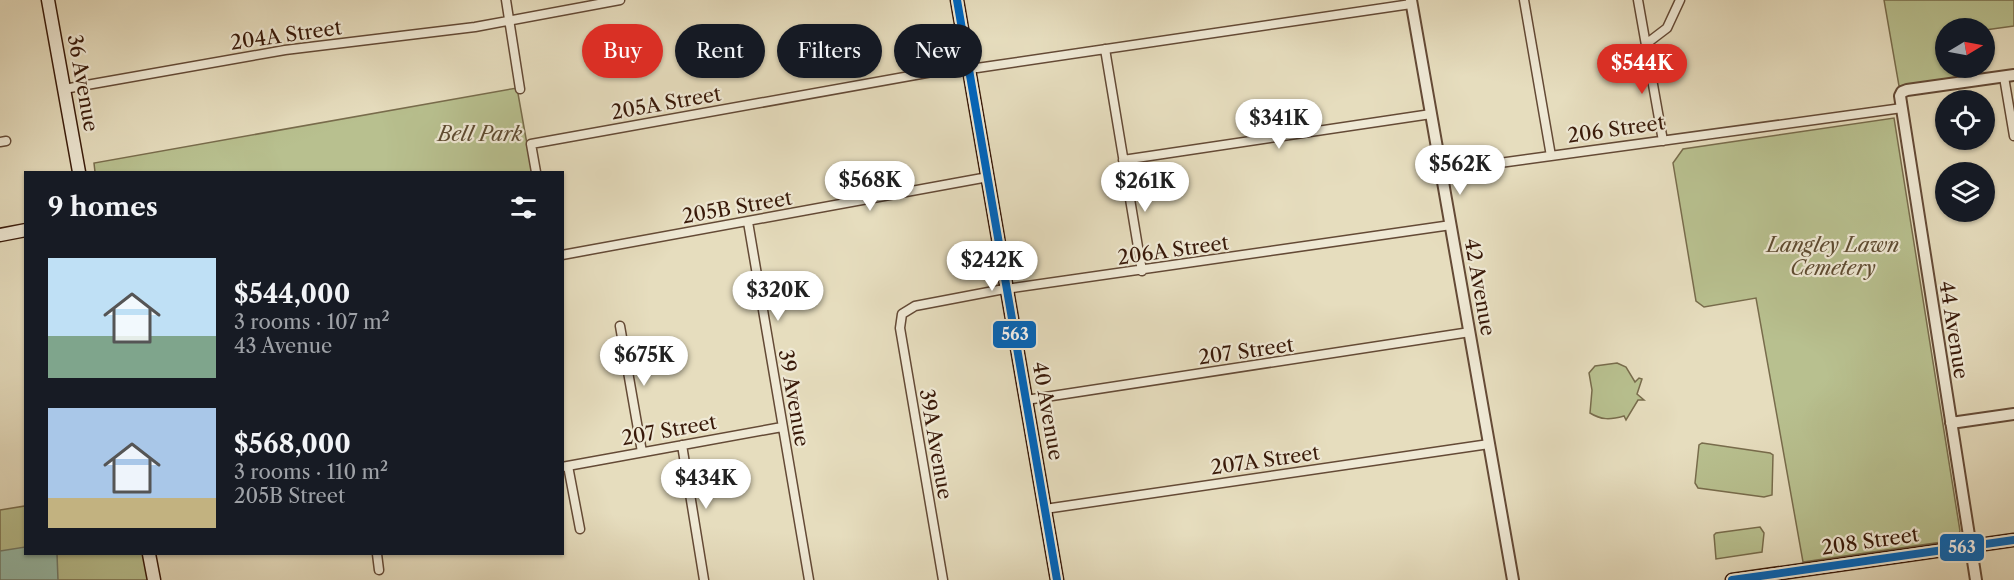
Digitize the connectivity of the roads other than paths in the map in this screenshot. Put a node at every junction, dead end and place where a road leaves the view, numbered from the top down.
1 (48, 0) edge
2 (506, 0) edge
3 (620, 0) edge
4 (957, 0) edge
5 (1524, 0) edge
6 (1638, 0) edge
7 (1680, 0) edge
8 (1411, 2) edge
9 (509, 20) junction
10 (961, 24) edge
11 (1646, 44) junction
12 (1105, 49) junction
13 (982, 66) edge
14 (2009, 76) edge
15 (899, 78) edge
16 (971, 78) edge
17 (64, 89) junction
18 (520, 89) dead end
19 (1902, 108) junction
20 (1431, 114) junction
21 (2014, 136) edge
22 (1663, 141) junction
23 (1551, 156) junction
24 (1123, 160) junction
25 (79, 171) edge
26 (536, 171) edge
27 (1441, 171) junction
28 (988, 177) junction
29 (748, 222) junction
30 (1451, 225) junction
31 (24, 230) edge
32 (0, 235) edge
33 (564, 255) edge
34 (1142, 271) junction
35 (1007, 290) junction
36 (902, 314) joint
37 (620, 326) dead end
38 (1470, 332) junction
39 (1026, 400) junction
40 (2014, 414) edge
41 (1951, 423) junction
42 (782, 427) junction
43 (1489, 444) junction
44 (681, 445) junction
45 (642, 452) junction
46 (565, 466) edge
47 (1045, 509) junction
48 (580, 529) dead end
49 (2014, 540) edge
50 (1971, 546) junction
51 (149, 555) edge
52 (377, 555) edge
53 (380, 570) dead end
54 (154, 580) edge
55 (704, 580) edge
56 (809, 580) edge
57 (943, 580) edge
58 (1057, 580) edge
59 (1513, 580) edge
60 (1732, 580) edge
61 (1976, 580) edge

1 - 17 main road, 36 Avenue
2 - 9 street
3 - 9 street, 204A Street
4 - 10 main road, 40 Avenue
5 - 23 street
6 - 11 street
7 - 11 street
8 - 12 street, 205A Street
8 - 20 street, 42 Avenue
9 - 17 street, 204A Street
9 - 18 street
11 - 22 street
12 - 13 street, 205A Street
12 - 24 street
14 - 19 street, 44 Avenue
14 - 21 street
15 - 26 street, 205A Street
16 - 28 main road, 40 Avenue
17 - 25 main road, 36 Avenue
19 - 22 street, 206 Street
19 - 41 street, 44 Avenue
20 - 24 street
20 - 27 street, 42 Avenue
22 - 23 street, 206 Street
23 - 27 street, 206 Street
24 - 34 street
27 - 30 street, 42 Avenue
28 - 29 street, 205B Street
28 - 35 main road, 40 Avenue
29 - 33 street, 205B Street
29 - 42 street, 39 Avenue
30 - 34 street, 206A Street
30 - 38 street, 42 Avenue
31 - 32 main road
34 - 35 street, 206A Street
35 - 36 street, 206A Street
35 - 39 main road, 40 Avenue
36 - 57 street, 39A Avenue
37 - 45 street
38 - 39 street, 207 Street
38 - 43 street, 42 Avenue
39 - 47 main road, 40 Avenue
40 - 41 street
41 - 50 street, 44 Avenue
42 - 44 street, 207 Street
42 - 56 street, 39 Avenue
43 - 47 street, 207A Street
43 - 59 street, 42 Avenue
44 - 45 street, 207 Street
44 - 55 street
45 - 46 street, 207 Street
46 - 48 street
47 - 58 main road, 40 Avenue
49 - 50 main road, 208 Street
50 - 60 main road, 208 Street
50 - 61 street, 44 Avenue
51 - 54 main road
52 - 53 street

